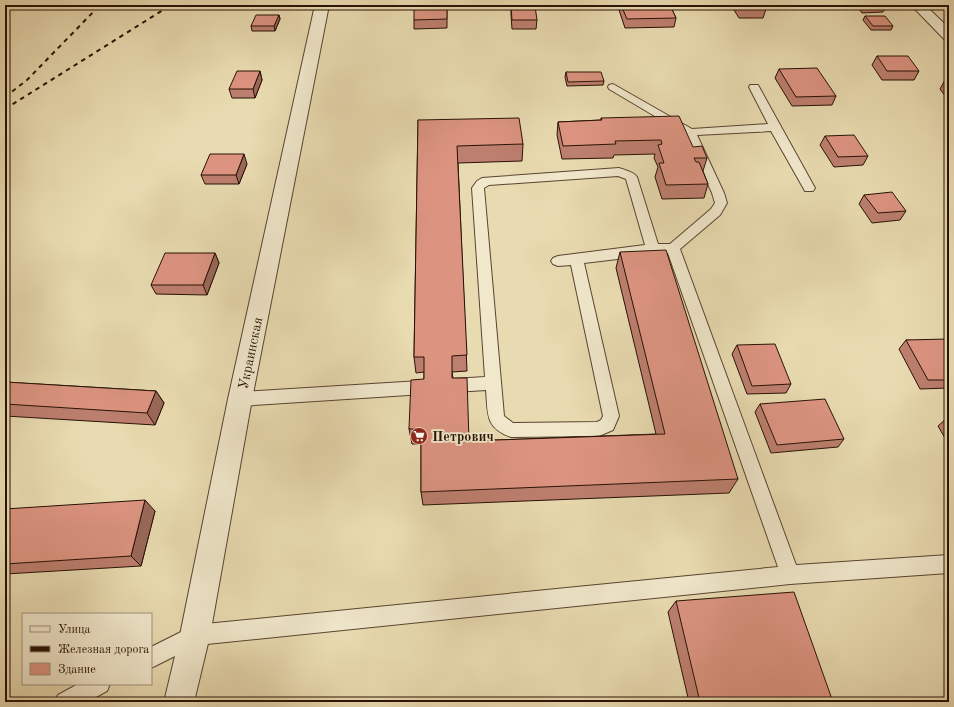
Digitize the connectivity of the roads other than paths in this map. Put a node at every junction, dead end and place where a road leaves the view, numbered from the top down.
1 (322, 5) edge
2 (918, 5) edge
3 (949, 36) edge
4 (613, 87) dead end
5 (754, 87) dead end
6 (775, 127) junction
7 (690, 132) junction
8 (808, 188) dead end
9 (673, 248) junction
10 (653, 249) junction
11 (577, 260) junction
12 (558, 261) dead end
13 (492, 383) junction
14 (240, 399) junction
15 (949, 564) edge
16 (790, 575) junction
17 (195, 635) junction
18 (152, 657) edge
19 (98, 685) edge
20 (65, 702) edge
21 (179, 702) edge

1 - 14 street, Украинская
2 - 3 street
4 - 7 lane
5 - 6 lane
6 - 7 lane
6 - 8 lane
7 - 9 lane
9 - 10 lane
9 - 16 lane
10 - 11 lane
10 - 13 lane
11 - 12 lane
11 - 13 lane
13 - 14 lane
14 - 17 street, Украинская
15 - 16 lane
16 - 17 lane
17 - 18 lane
17 - 21 street, Украинская
19 - 20 lane

